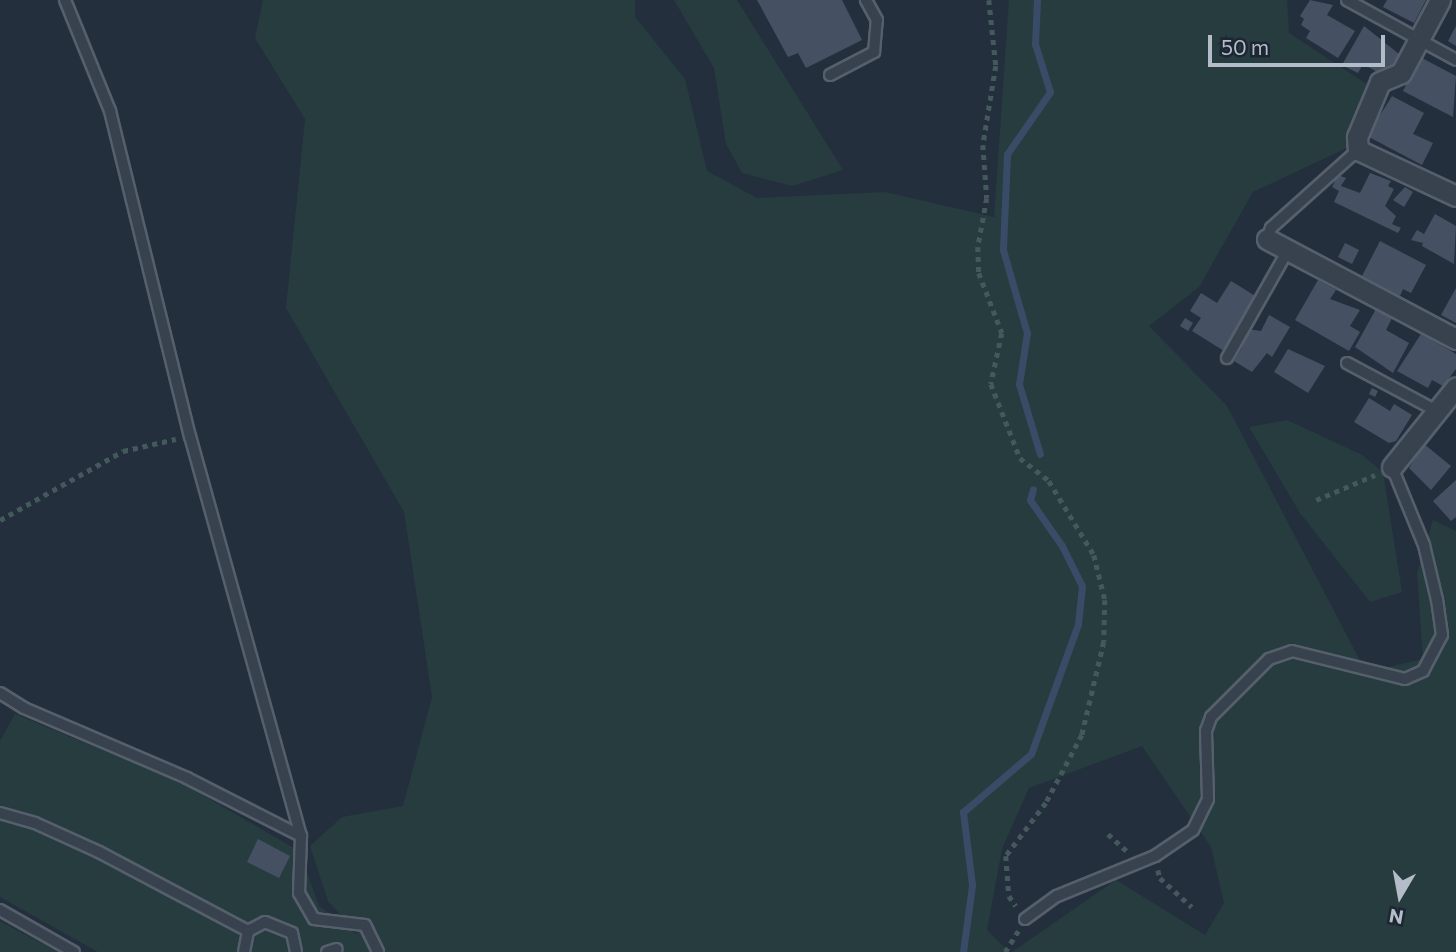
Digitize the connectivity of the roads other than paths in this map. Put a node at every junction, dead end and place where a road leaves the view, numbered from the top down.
1 (65, 0) edge
2 (866, 0) edge
3 (1347, 0) edge
4 (1440, 0) edge
5 (1419, 40) junction
6 (1456, 60) edge
7 (830, 75) dead end
8 (1358, 150) junction
9 (1456, 196) edge
10 (1267, 239) joint
11 (1288, 250) junction
12 (1456, 339) edge
13 (1227, 358) dead end
14 (1347, 363) dead end
15 (1456, 387) edge
16 (1437, 411) junction
17 (1392, 467) joint
18 (0, 694) edge
19 (0, 813) edge
20 (300, 836) junction
21 (0, 910) edge
22 (1025, 919) road end
23 (248, 931) junction
24 (74, 952) edge
25 (243, 952) edge
26 (296, 952) edge
27 (378, 952) edge

1 - 20 lane
2 - 7 lane
3 - 5 lane
4 - 5 street
5 - 6 lane
5 - 8 street
8 - 9 street
8 - 10 lane
10 - 11 street
11 - 12 street
11 - 13 lane
14 - 16 lane
15 - 16 street
16 - 17 street
17 - 22 lane
18 - 20 lane
19 - 23 lane
20 - 27 lane
21 - 24 lane
23 - 25 lane
23 - 26 lane

